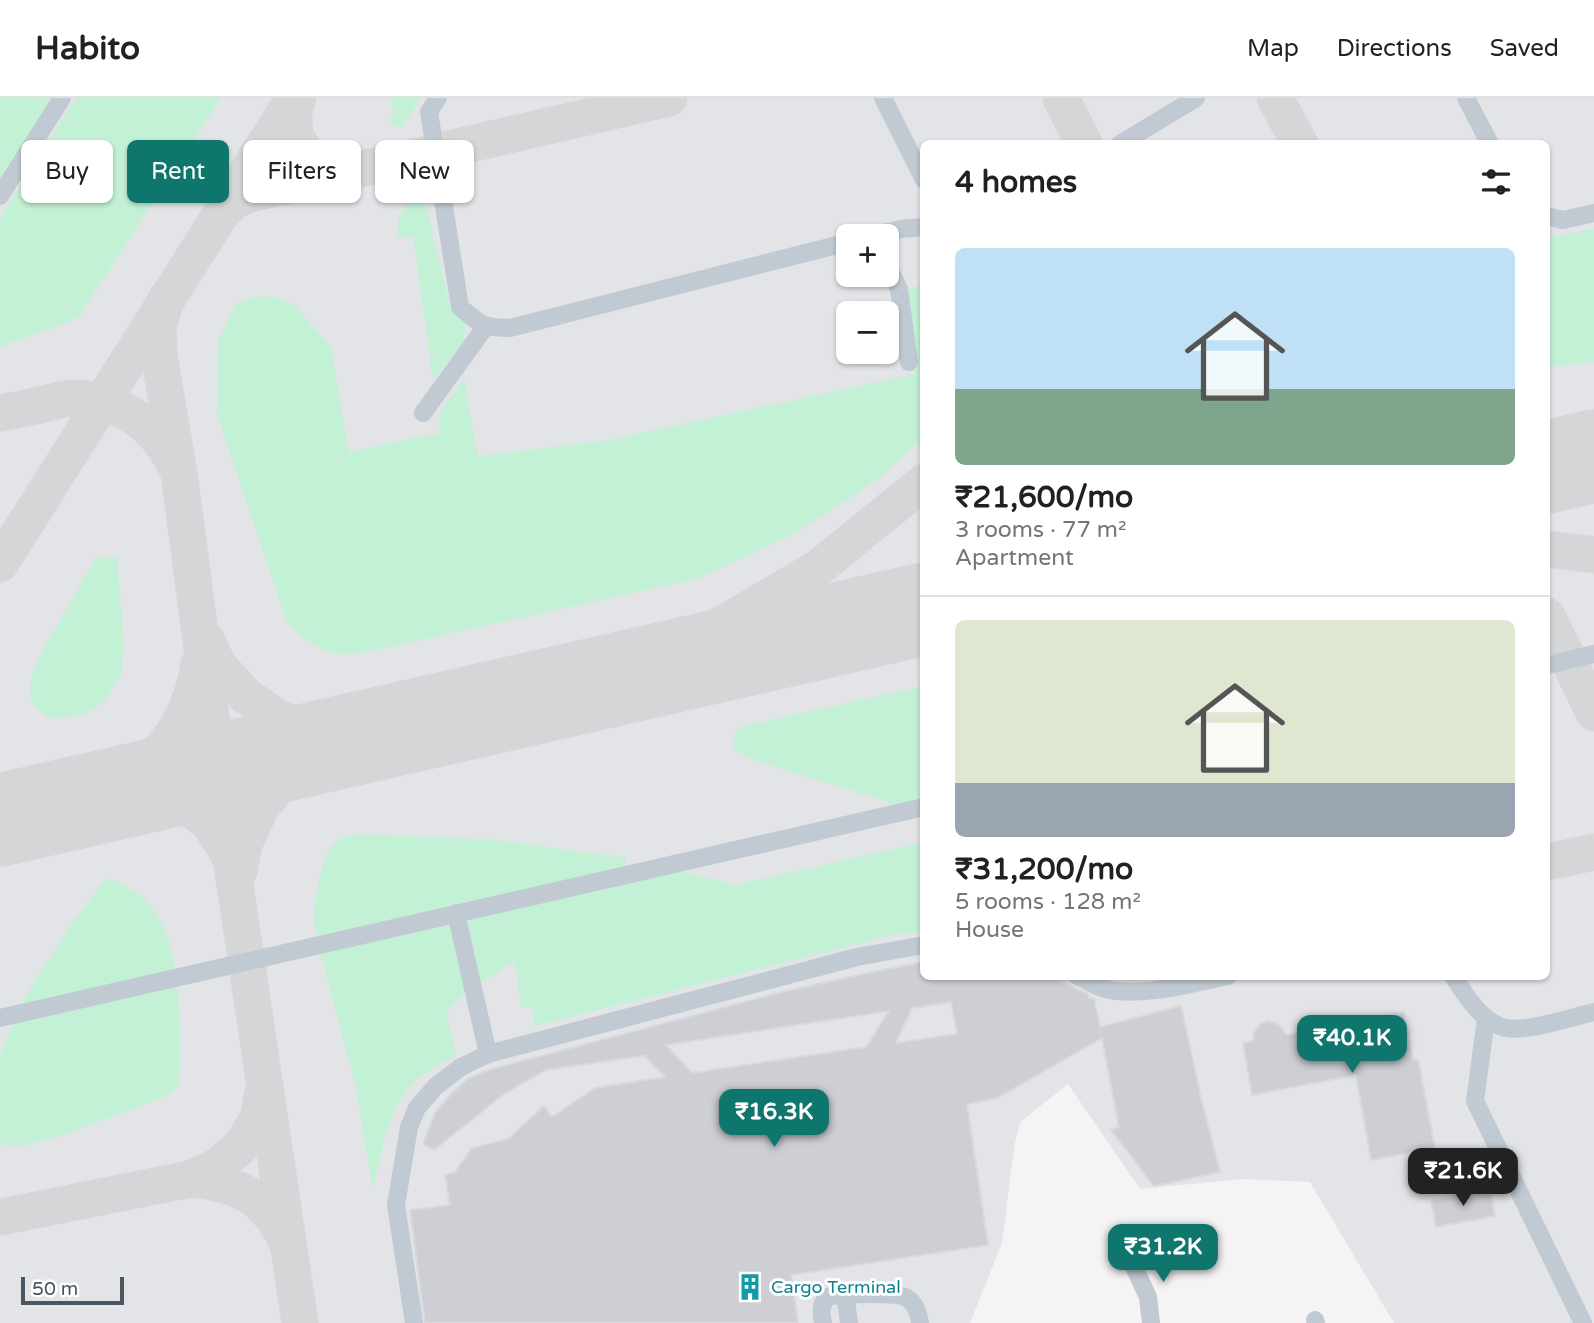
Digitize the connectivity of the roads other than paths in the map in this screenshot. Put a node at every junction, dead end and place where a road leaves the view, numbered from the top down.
1 (62, 98) edge
2 (438, 98) edge
3 (883, 98) edge
4 (1196, 98) edge
5 (1466, 98) edge
6 (1127, 140) edge
7 (1488, 140) edge
8 (920, 172) edge
9 (0, 196) edge
10 (1594, 213) edge
11 (1550, 217) edge
12 (920, 227) edge
13 (899, 229) edge
14 (836, 245) edge
15 (898, 287) edge
16 (486, 327) junction
17 (909, 362) dead end
18 (423, 413) dead end
19 (1594, 654) edge
20 (1550, 663) edge
21 (920, 808) edge
22 (456, 913) junction
23 (920, 945) edge
24 (1085, 980) edge
25 (1206, 980) edge
26 (1456, 980) edge
27 (1594, 1012) edge
28 (0, 1018) edge
29 (1486, 1018) junction
30 (488, 1054) junction
31 (1130, 1258) dead end
32 (845, 1294) junction
33 (414, 1323) edge
34 (823, 1323) edge
35 (849, 1323) edge
36 (920, 1323) edge
37 (1151, 1323) edge
38 (1583, 1323) edge

1 - 9 street
2 - 16 street
3 - 8 street
4 - 6 street
5 - 7 street
10 - 11 street
12 - 13 street
14 - 16 street
15 - 17 street
16 - 18 street
19 - 20 street
21 - 22 street
22 - 28 street
22 - 30 street
23 - 30 street
24 - 25 street
26 - 29 street
27 - 29 street
29 - 38 street
30 - 33 street
31 - 37 street
32 - 34 street
32 - 35 street
32 - 36 street

